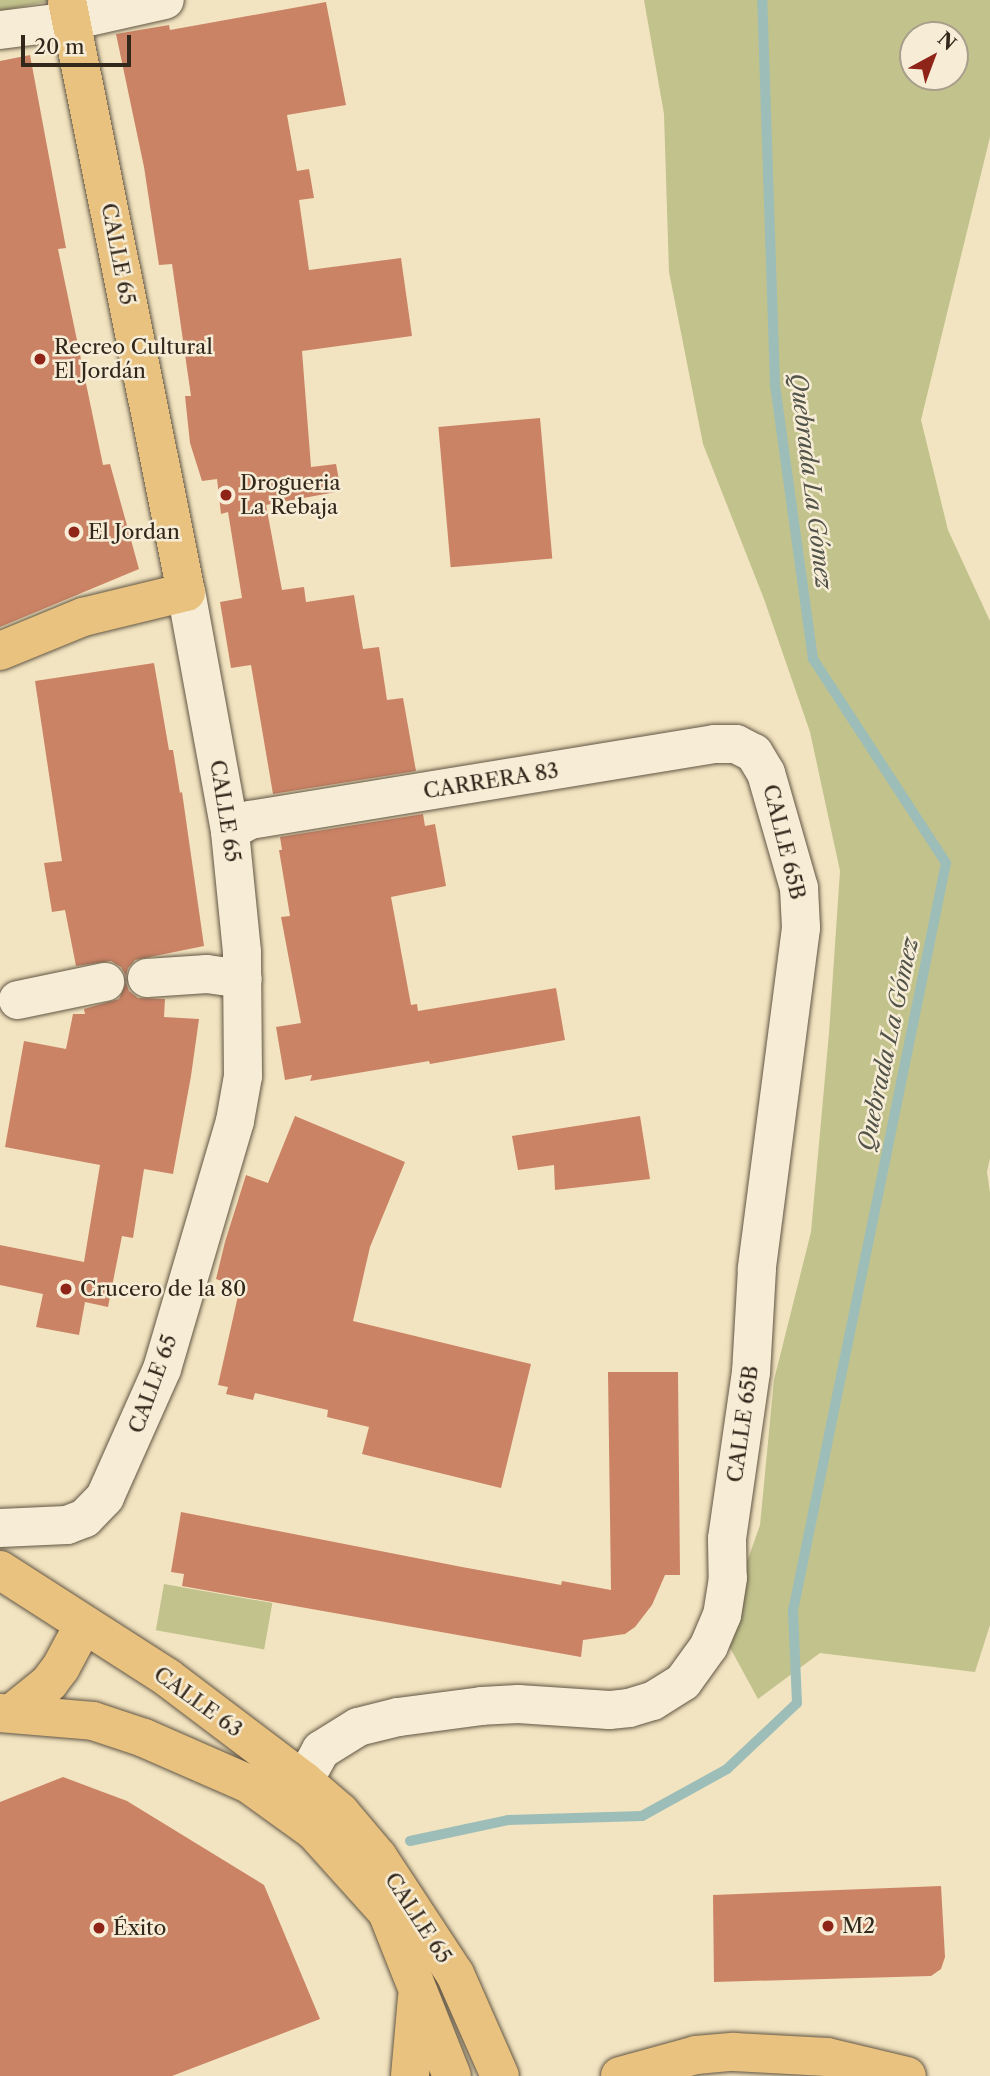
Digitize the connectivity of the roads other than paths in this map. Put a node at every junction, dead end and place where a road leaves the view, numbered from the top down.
1 (165, 0) edge
2 (69, 10) edge
3 (0, 30) edge
4 (186, 592) junction
5 (0, 651) edge
6 (754, 753) joint
7 (230, 831) junction
8 (147, 978) dead end
9 (243, 979) junction
10 (105, 982) dead end
11 (18, 1000) dead end
12 (0, 1528) edge
13 (0, 1570) edge
14 (83, 1626) junction
15 (6, 1713) edge
16 (304, 1781) junction
17 (378, 1857) junction
18 (387, 1912) junction
19 (417, 1988) junction
20 (410, 2076) edge
21 (452, 2076) edge
22 (500, 2076) edge
23 (620, 2076) edge
24 (907, 2076) edge

1 - 2 street
2 - 3 street
2 - 4 main road, CALLE 65
4 - 5 main road
4 - 7 street, CALLE 65
6 - 7 street, CARRERA 83
6 - 16 street, CALLE 65B
7 - 9 street, CALLE 65
8 - 9 street
9 - 12 street, CALLE 65
10 - 11 street
13 - 14 main road, CALLE 63
14 - 15 main road
14 - 16 main road, CALLE 63
15 - 18 main road
16 - 17 main road, CALLE 63
17 - 18 main road, CALLE 65
17 - 22 main road, CALLE 65
18 - 19 main road, CALLE 65
19 - 20 main road
19 - 21 main road, CALLE 65
23 - 24 main road

